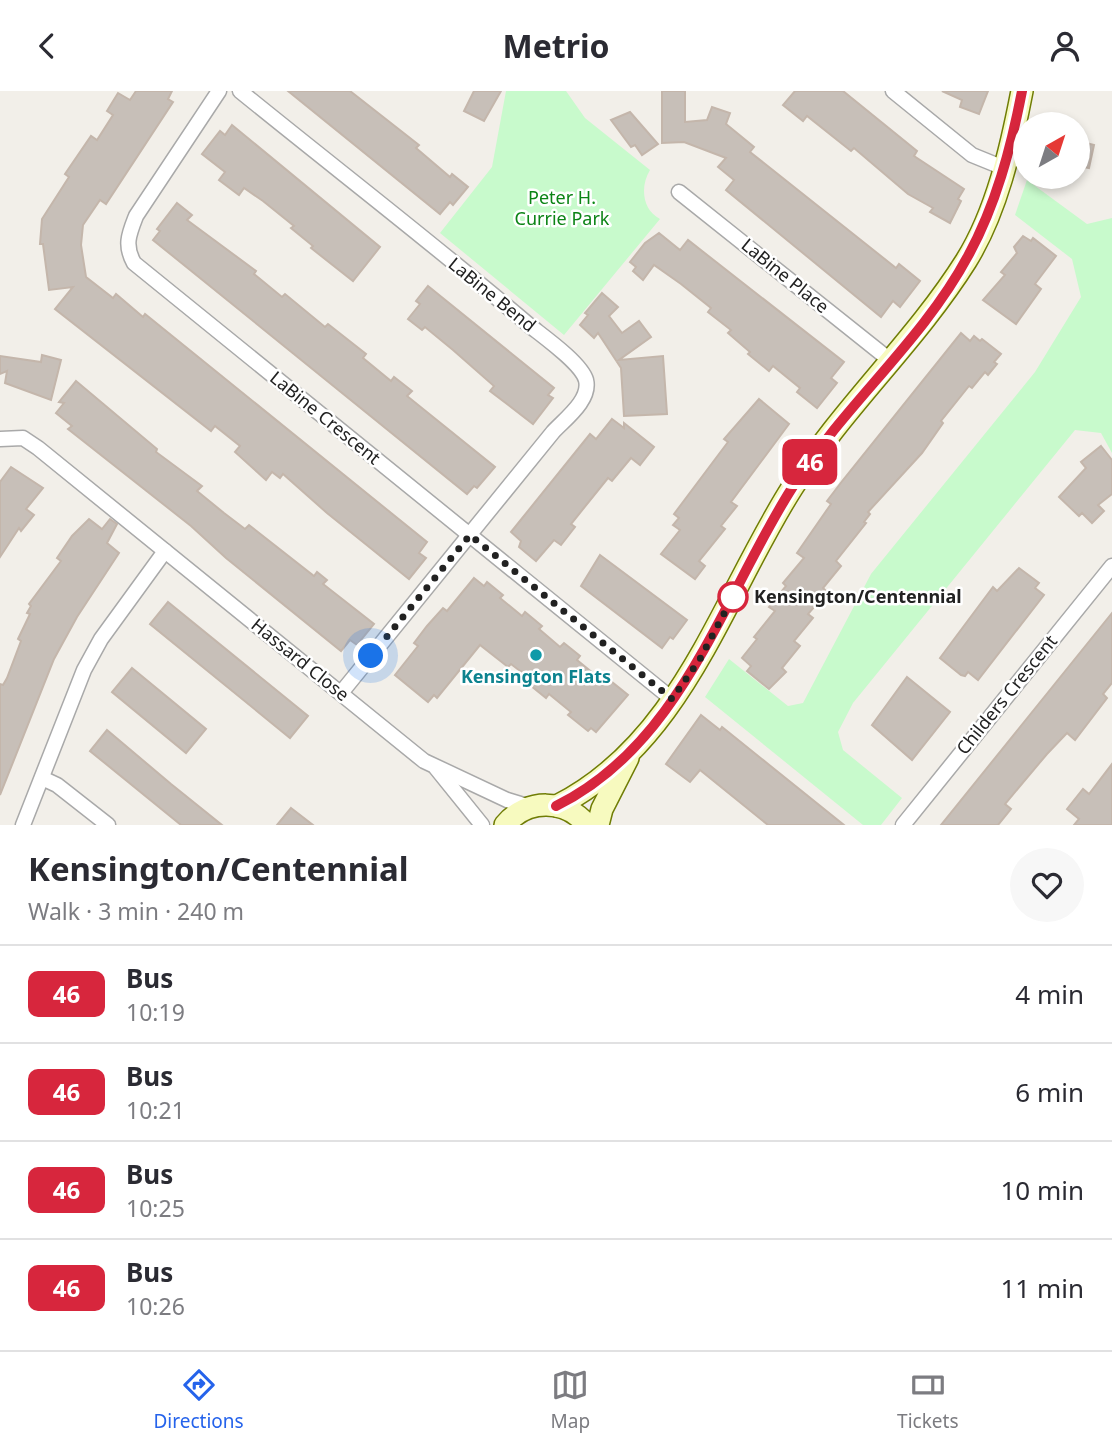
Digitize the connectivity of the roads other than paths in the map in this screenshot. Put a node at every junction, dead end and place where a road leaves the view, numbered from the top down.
1 (219, 91) edge
2 (240, 91) edge
3 (893, 91) edge
4 (1022, 91) edge
5 (1004, 168) junction
6 (680, 192) dead end
7 (891, 361) junction
8 (0, 439) edge
9 (470, 535) junction
10 (165, 551) junction
11 (1112, 566) edge
12 (341, 693) junction
13 (672, 699) junction
14 (630, 753) junction
15 (436, 768) junction
16 (42, 778) junction
17 (556, 806) junction
18 (530, 807) junction
19 (23, 825) edge
20 (108, 825) edge
21 (482, 825) edge
22 (505, 825) edge
23 (587, 825) edge
24 (598, 825) edge
25 (903, 825) edge

1 - 9 street, LaBine Crescent
2 - 9 street, LaBine Bend
3 - 5 street
4 - 5 main road
5 - 7 main road
6 - 7 street, LaBine Place
7 - 13 main road
8 - 10 street, Hassard Close
9 - 12 street
9 - 13 street, LaBine Crescent
10 - 12 street, Hassard Close
10 - 16 street
11 - 25 street, Childers Crescent
12 - 15 street, Hassard Close
13 - 14 main road
14 - 17 main road
14 - 24 main road
15 - 18 street, Hassard Close
15 - 21 street, Hassard Close
16 - 19 street
16 - 20 street
17 - 18 main road
17 - 23 main road
18 - 22 main road

